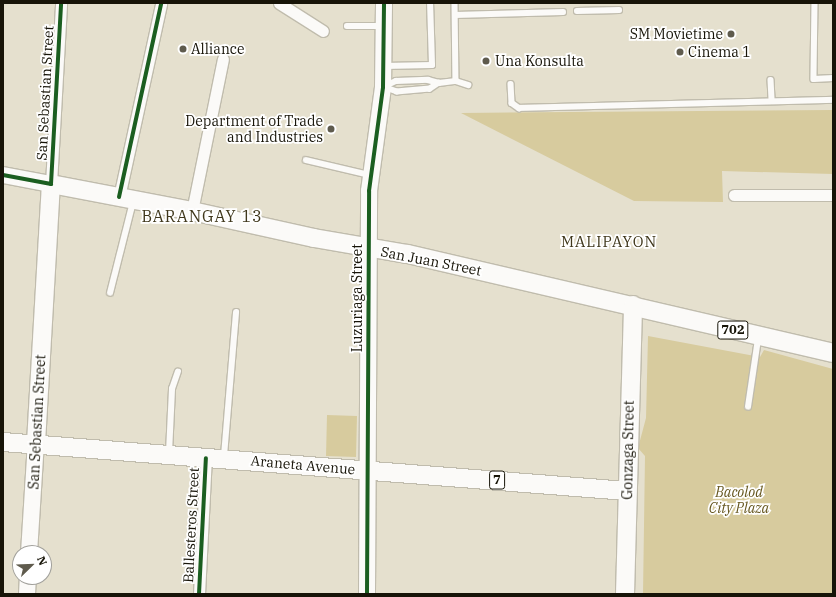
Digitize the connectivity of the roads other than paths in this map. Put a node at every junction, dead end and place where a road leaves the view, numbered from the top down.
1 (61, 3) edge
2 (279, 3) edge
3 (384, 3) edge
4 (430, 3) edge
5 (455, 3) edge
6 (815, 3) edge
7 (161, 4) dead end
8 (619, 10) dead end
9 (577, 11) dead end
10 (563, 12) dead end
11 (455, 15) junction
12 (347, 26) dead end
13 (384, 26) junction
14 (323, 31) dead end
15 (223, 59) dead end
16 (384, 66) junction
17 (833, 78) edge
18 (771, 80) dead end
19 (456, 81) junction
20 (439, 83) junction
21 (511, 84) dead end
22 (468, 85) dead end
23 (383, 87) junction
24 (833, 100) edge
25 (772, 101) junction
26 (306, 160) dead end
27 (3, 174) edge
28 (371, 175) junction
29 (51, 184) junction
30 (734, 196) dead end
31 (833, 196) edge
32 (126, 198) junction
33 (192, 211) junction
34 (368, 248) junction
35 (110, 293) dead end
36 (633, 305) junction
37 (236, 313) dead end
38 (758, 336) junction
39 (833, 353) edge
40 (178, 372) dead end
41 (748, 407) dead end
42 (3, 442) edge
43 (36, 443) junction
44 (169, 455) junction
45 (206, 458) junction
46 (224, 459) junction
47 (366, 471) junction
48 (627, 491) junction
49 (30, 545) edge
50 (199, 594) edge
51 (367, 594) edge
52 (625, 594) edge

1 - 29 street, San Sebastian Street
2 - 14 street
3 - 13 street, Luzuriaga Street
4 - 16 lane
5 - 11 lane
6 - 17 lane
7 - 32 street
8 - 9 lane
10 - 11 lane
11 - 19 lane
12 - 13 lane
13 - 16 street, Luzuriaga Street
15 - 33 street
16 - 23 street, Luzuriaga Street
18 - 25 lane
19 - 20 lane
19 - 22 lane
20 - 23 lane
20 - 23 lane
21 - 25 lane
23 - 28 street, Luzuriaga Street
24 - 25 lane
26 - 28 lane
27 - 29 street, San Juan Street
28 - 34 street, Luzuriaga Street
29 - 32 main road, San Juan Street
29 - 43 main road, San Sebastian Street
30 - 31 street
32 - 33 main road, San Juan Street
32 - 35 lane
33 - 34 main road, San Juan Street
34 - 36 main road, San Juan Street
34 - 47 street, Luzuriaga Street
36 - 38 main road, San Juan Street / 702
36 - 48 main road, Gonzaga Street
37 - 46 lane
38 - 39 main road, San Juan Street / 702
38 - 41 lane
40 - 44 lane
42 - 43 main road, Araneta Avenue / 7
43 - 44 main road, Araneta Avenue / 7
43 - 49 street, San Sebastian Street
44 - 45 main road, Araneta Avenue / 7
45 - 46 main road, Araneta Avenue / 7
45 - 50 street, Ballesteros Street
46 - 47 main road, Araneta Avenue / 7
47 - 48 main road, Araneta Avenue / 7
47 - 51 street, Luzuriaga Street
48 - 52 main road, Gonzaga Street

